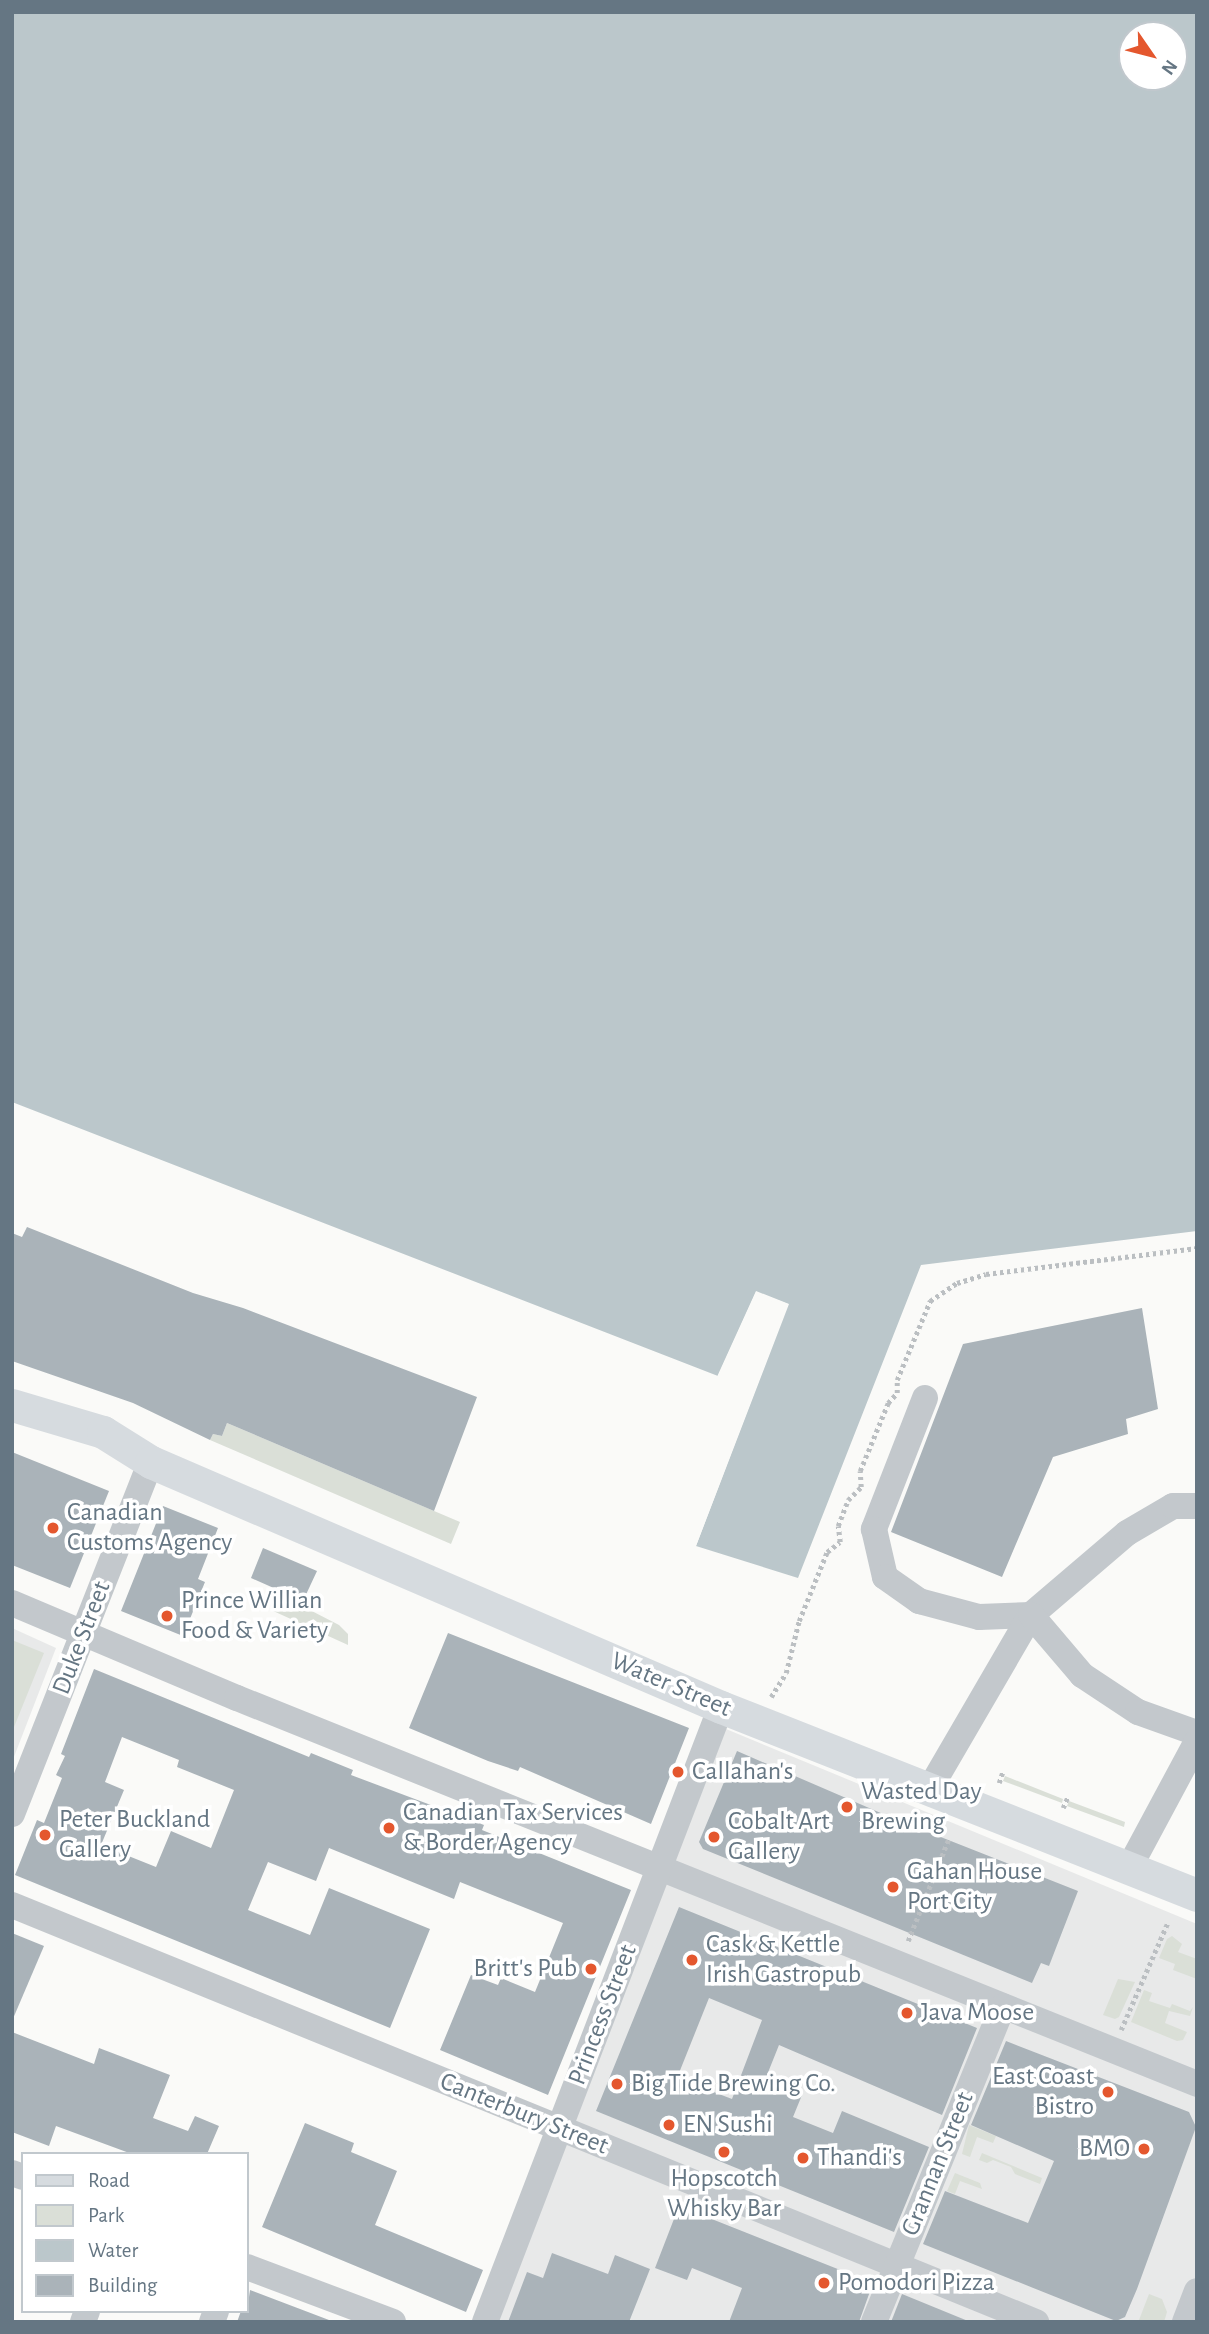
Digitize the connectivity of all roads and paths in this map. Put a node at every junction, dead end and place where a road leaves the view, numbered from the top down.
1 (925, 1398) dead end
2 (12, 1405) edge
3 (12, 1414) edge
4 (151, 1462) junction
5 (1197, 1506) edge
6 (12, 1603) edge
7 (1031, 1615) junction
8 (84, 1632) junction
9 (721, 1707) junction
10 (1197, 1733) edge
11 (1197, 1741) edge
12 (1003, 1772) dead end
13 (999, 1783) dead end
14 (929, 1790) junction
15 (1068, 1796) dead end
16 (1063, 1808) dead end
17 (12, 1814) edge
18 (949, 1838) dead end
19 (659, 1868) junction
20 (1129, 1868) junction
21 (1197, 1895) edge
22 (12, 1905) edge
23 (1167, 1924) dead end
24 (899, 1964) junction
25 (1003, 2006) junction
26 (1112, 2050) junction
27 (1197, 2084) edge
28 (560, 2128) junction
29 (897, 2265) junction
30 (248, 2267) edge
31 (1197, 2291) edge
32 (393, 2322) edge
33 (485, 2322) edge
34 (874, 2322) edge
35 (1036, 2322) edge
36 (1185, 2322) edge

1 - 7 street
2 - 4 main road, Water Street
3 - 4 main road, Water Street
4 - 8 street, Duke Street
4 - 9 main road, Water Street
5 - 7 street
6 - 8 street
7 - 10 street
7 - 14 street
8 - 17 street, Duke Street
8 - 19 street
9 - 14 main road, Water Street
9 - 19 street, Princess Street
11 - 20 street
12 - 13 path
14 - 20 main road, Water Street
15 - 16 path
18 - 24 path
19 - 24 street
19 - 28 street, Princess Street
20 - 21 main road, Water Street
22 - 28 street, Canterbury Street
23 - 26 path
24 - 25 street
25 - 26 street
25 - 29 street, Grannan Street
26 - 27 street
28 - 29 street, Canterbury Street
28 - 33 street, Princess Street
29 - 34 street, Grannan Street
29 - 35 street, Canterbury Street
30 - 32 street
31 - 36 street

